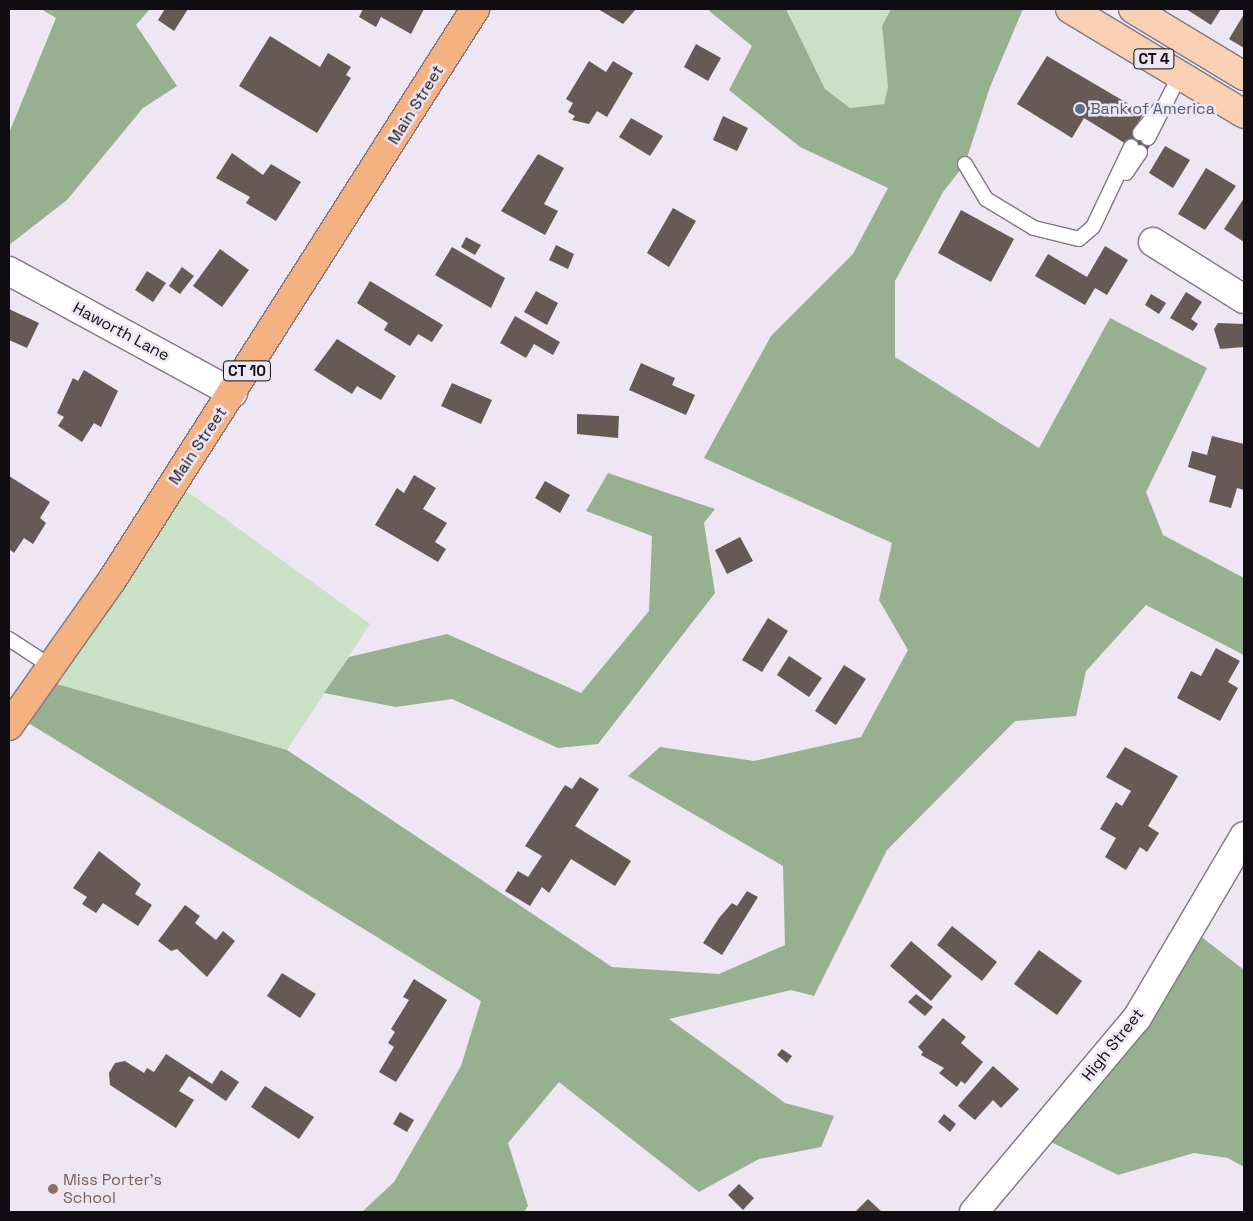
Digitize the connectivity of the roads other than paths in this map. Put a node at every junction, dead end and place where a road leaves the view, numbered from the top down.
1 (475, 9) edge
2 (1070, 9) edge
3 (1133, 9) edge
4 (1180, 75) junction
5 (1244, 76) edge
6 (1244, 114) edge
7 (1144, 135) dead end
8 (1135, 149) dead end
9 (965, 164) dead end
10 (1153, 242) dead end
11 (9, 271) edge
12 (1244, 300) edge
13 (233, 393) junction
14 (9, 639) edge
15 (52, 667) junction
16 (9, 726) edge
17 (1244, 836) edge
18 (974, 1212) edge

1 - 13 highway, Main Street / CT 10
2 - 4 main road, CT 4
3 - 5 main road, CT 4
4 - 6 main road, CT 4
4 - 7 lane
8 - 9 lane
10 - 12 street
11 - 13 street, Haworth Lane
13 - 15 highway, Main Street / CT 10
14 - 15 lane
15 - 16 highway, Main Street / CT 10
17 - 18 street, High Street

